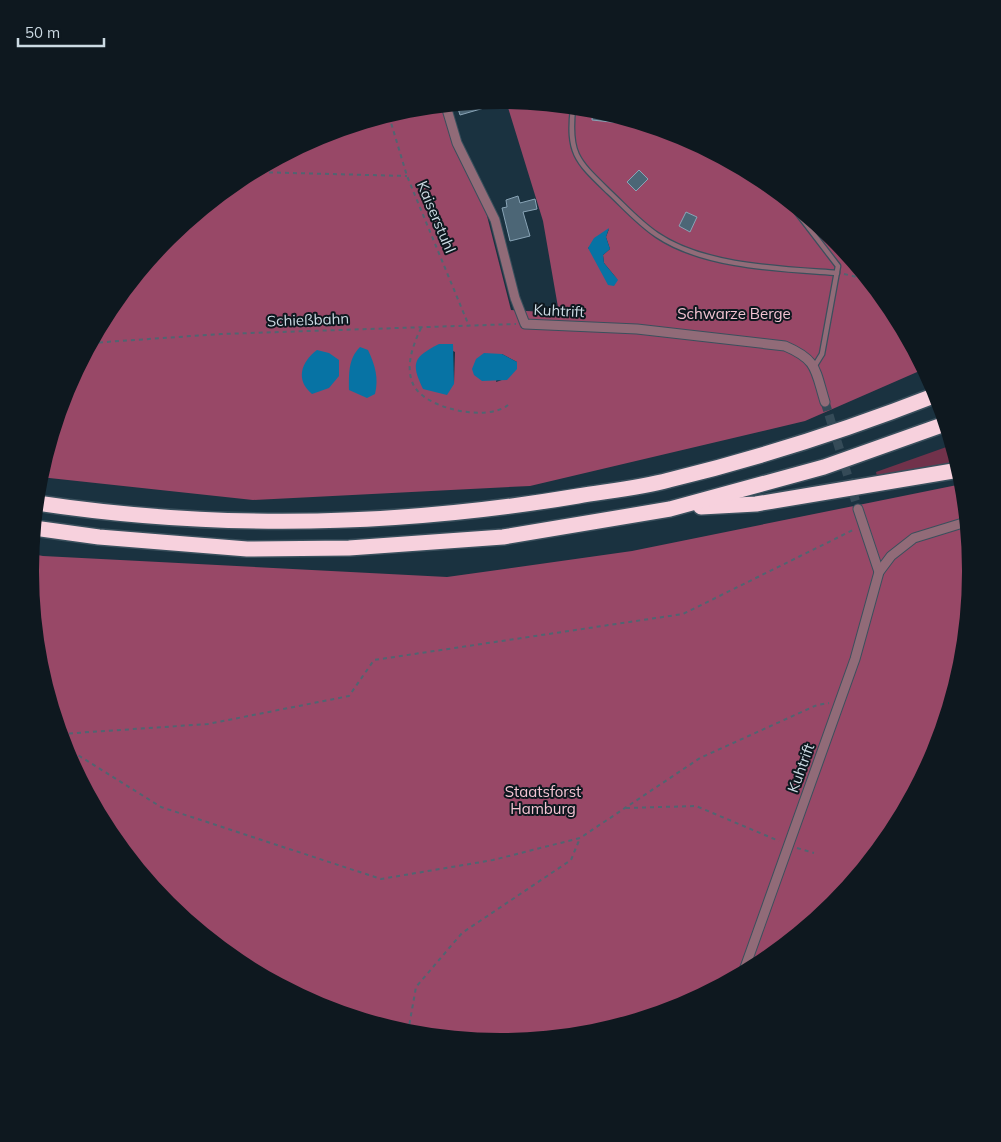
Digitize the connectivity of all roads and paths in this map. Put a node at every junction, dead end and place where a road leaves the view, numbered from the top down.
1 (448, 112) edge
2 (572, 115) edge
3 (391, 123) edge
4 (268, 172) edge
5 (407, 176) junction
6 (808, 227) edge
7 (837, 273) junction
8 (856, 277) edge
9 (525, 324) junction
10 (469, 326) junction
11 (421, 328) junction
12 (99, 343) edge
13 (814, 367) junction
14 (928, 398) edge
15 (825, 402) tunnel mouth
16 (508, 405) dead end
17 (939, 426) edge
18 (951, 471) edge
19 (44, 504) edge
20 (670, 509) junction
21 (858, 509) tunnel mouth
22 (959, 524) edge
23 (862, 525) junction
24 (41, 529) edge
25 (879, 572) junction
26 (838, 705) junction
27 (68, 733) edge
28 (77, 755) edge
29 (626, 808) junction
30 (580, 838) junction
31 (788, 845) junction
32 (814, 853) dead end
33 (747, 961) edge
34 (409, 1024) edge

1 - 9 street, Kuhtrift
2 - 7 lane
3 - 5 path, Kaiserstuhl
4 - 5 path
5 - 10 path, Kaiserstuhl
6 - 7 lane
7 - 8 path
7 - 13 lane
9 - 10 path, Schießbahn
9 - 13 street, Kuhtrift
10 - 11 path, Schießbahn
11 - 12 path, Schießbahn
11 - 16 path
13 - 15 street
14 - 19 highway
17 - 20 highway
18 - 20 highway
20 - 24 highway
21 - 23 street
22 - 25 street, Kuhtrift
23 - 25 street
23 - 27 path
25 - 26 street, Kuhtrift
26 - 29 path
26 - 31 street, Kuhtrift
28 - 30 path
29 - 30 path
29 - 31 path
30 - 34 path
31 - 32 path
31 - 33 street, Kuhtrift

